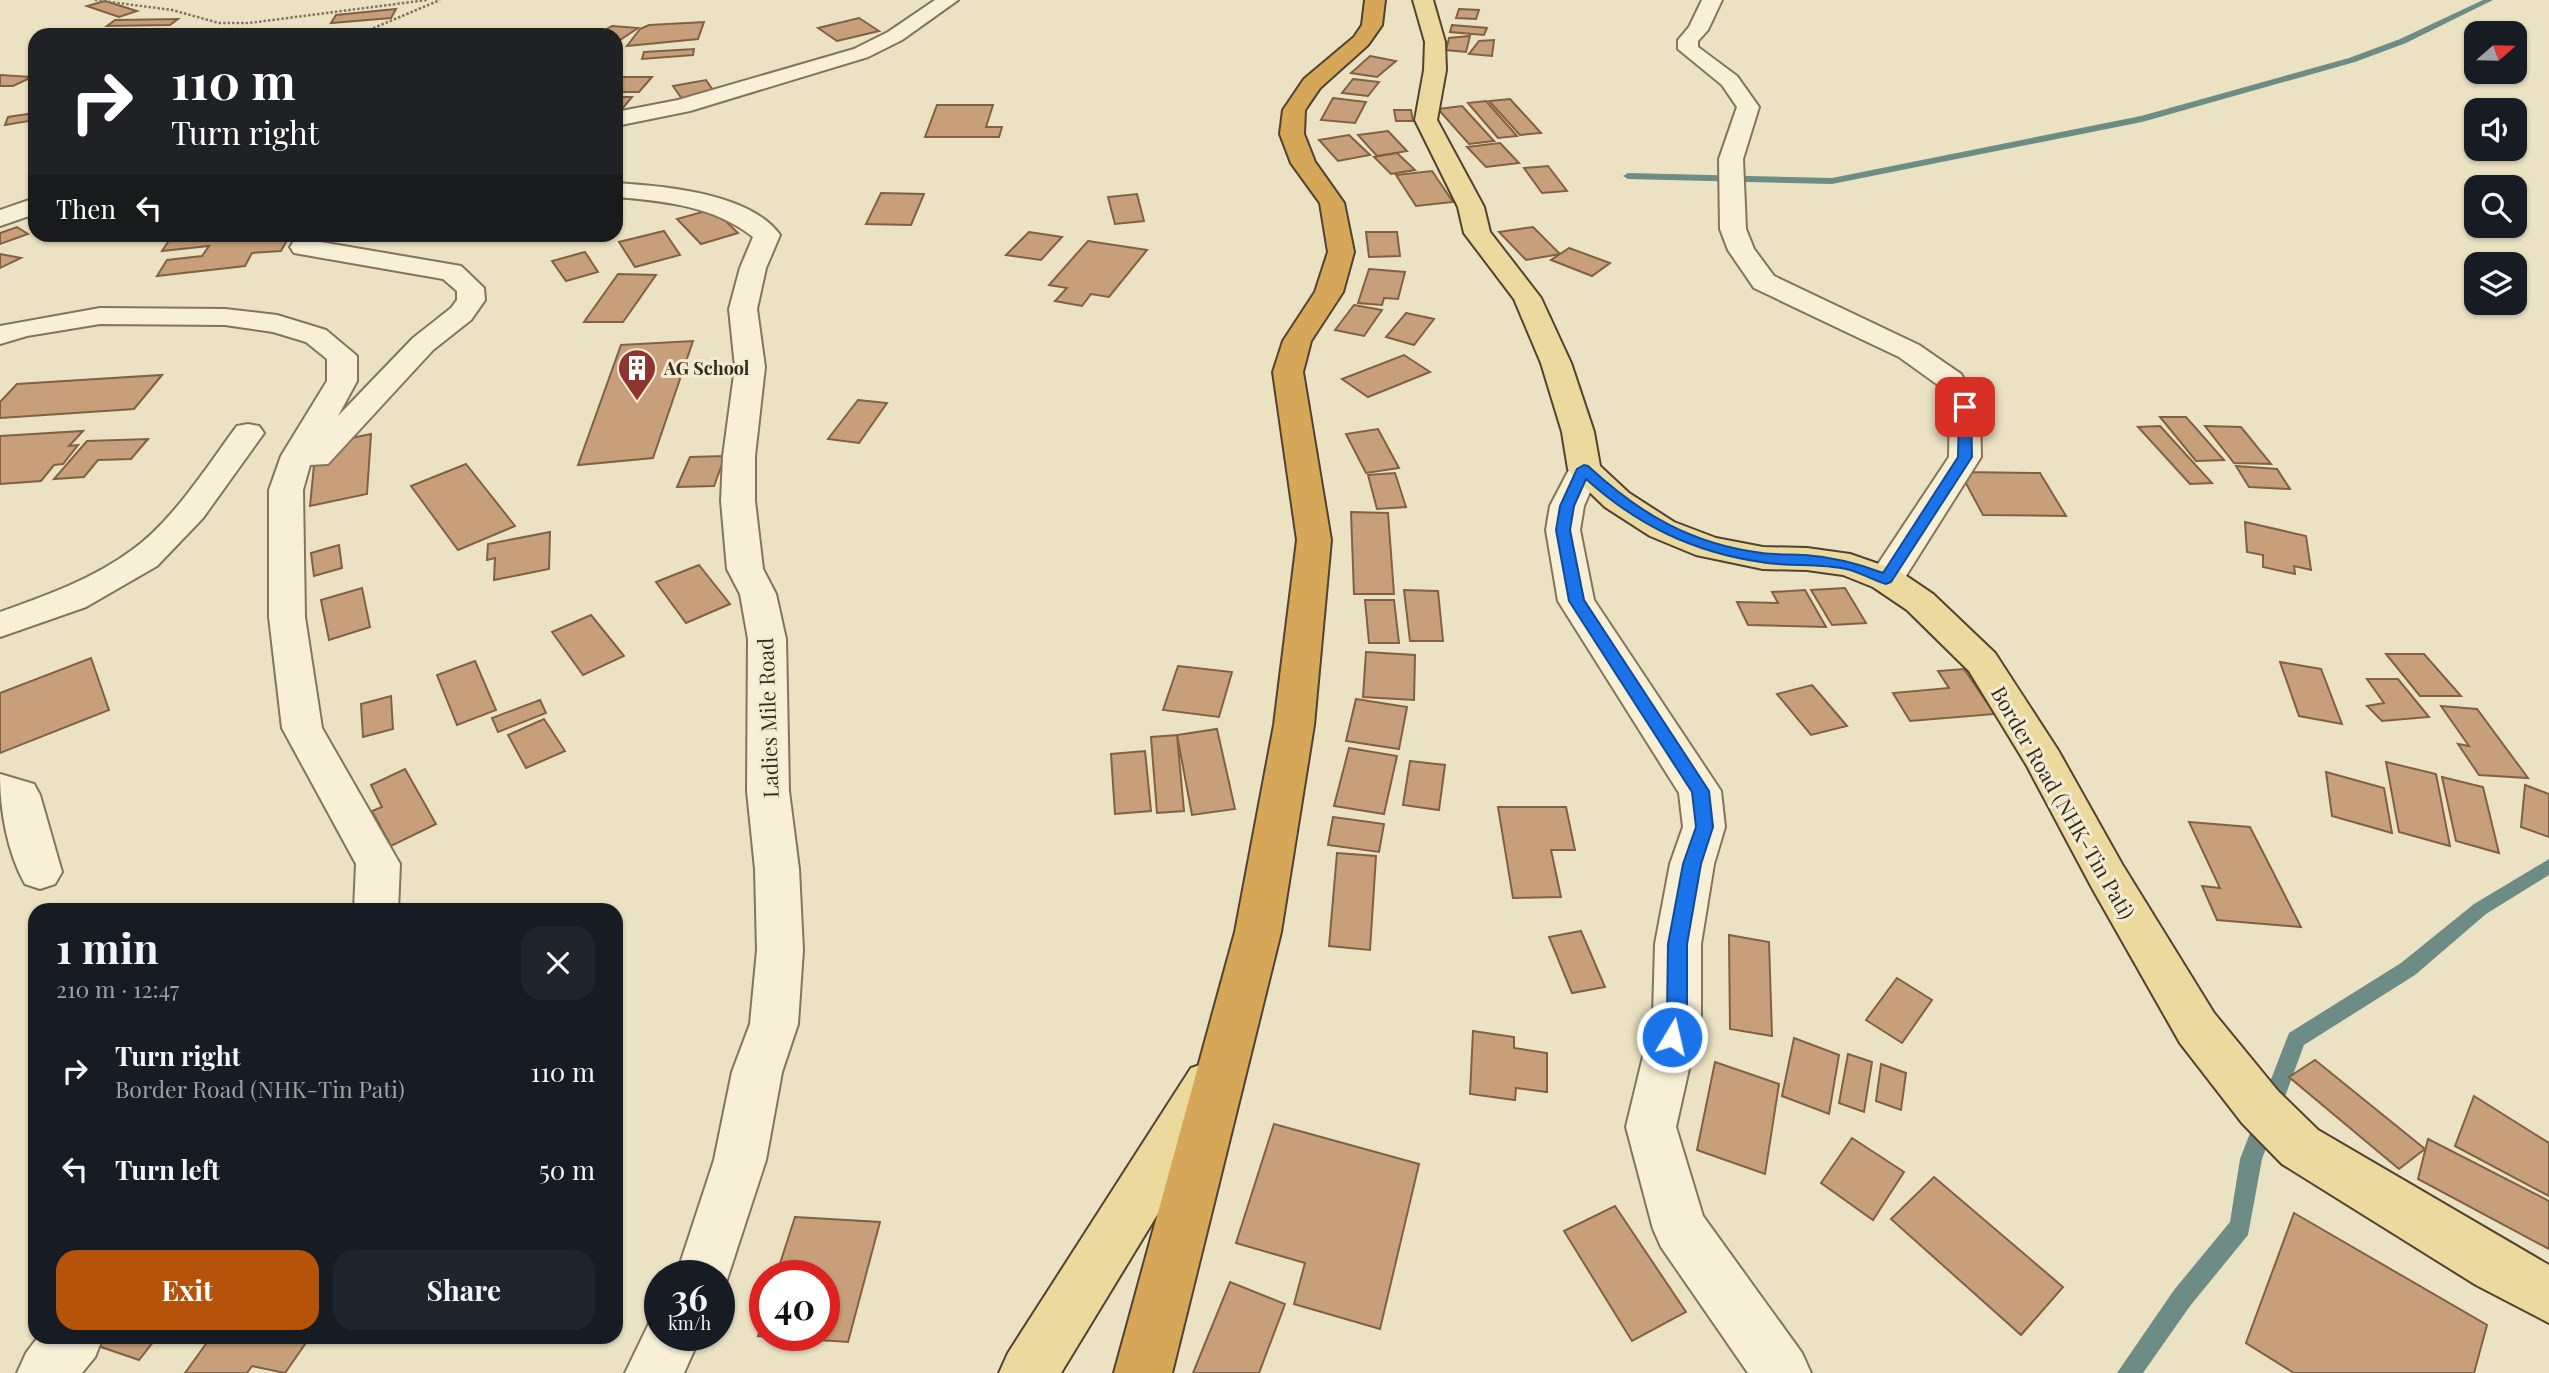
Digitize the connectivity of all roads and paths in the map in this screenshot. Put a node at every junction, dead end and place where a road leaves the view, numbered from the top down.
1 (96, 0) edge
2 (427, 0) edge
3 (440, 0) edge
4 (948, 0) edge
5 (1375, 0) edge
6 (1423, 0) edge
7 (1712, 0) edge
8 (374, 28) edge
9 (623, 118) edge
10 (623, 190) edge
11 (28, 208) edge
12 (0, 218) edge
13 (303, 247) dead end
14 (0, 335) edge
15 (248, 433) dead end
16 (1584, 469) junction
17 (286, 490) junction
18 (1886, 579) junction
19 (0, 625) edge
20 (0, 789) edge
21 (40, 872) dead end
22 (376, 903) edge
23 (1227, 1055) junction
24 (708, 1260) edge
25 (2549, 1295) edge
26 (69, 1344) edge
27 (665, 1351) edge
28 (46, 1373) edge
29 (654, 1373) edge
30 (1028, 1373) edge
31 (1143, 1373) edge
32 (1782, 1373) edge

1 - 2 path
3 - 8 path
4 - 9 street
5 - 23 highway
6 - 16 main road
7 - 18 street
10 - 24 street, Ladies Mile Road
11 - 12 street
13 - 17 street
14 - 17 street
15 - 19 street
16 - 18 main road, Border Road (NHK-Tin Pati)
16 - 32 street
17 - 22 street
18 - 25 main road, Border Road (NHK-Tin Pati)
20 - 21 street
23 - 30 main road
23 - 31 highway
26 - 28 street
27 - 29 street

